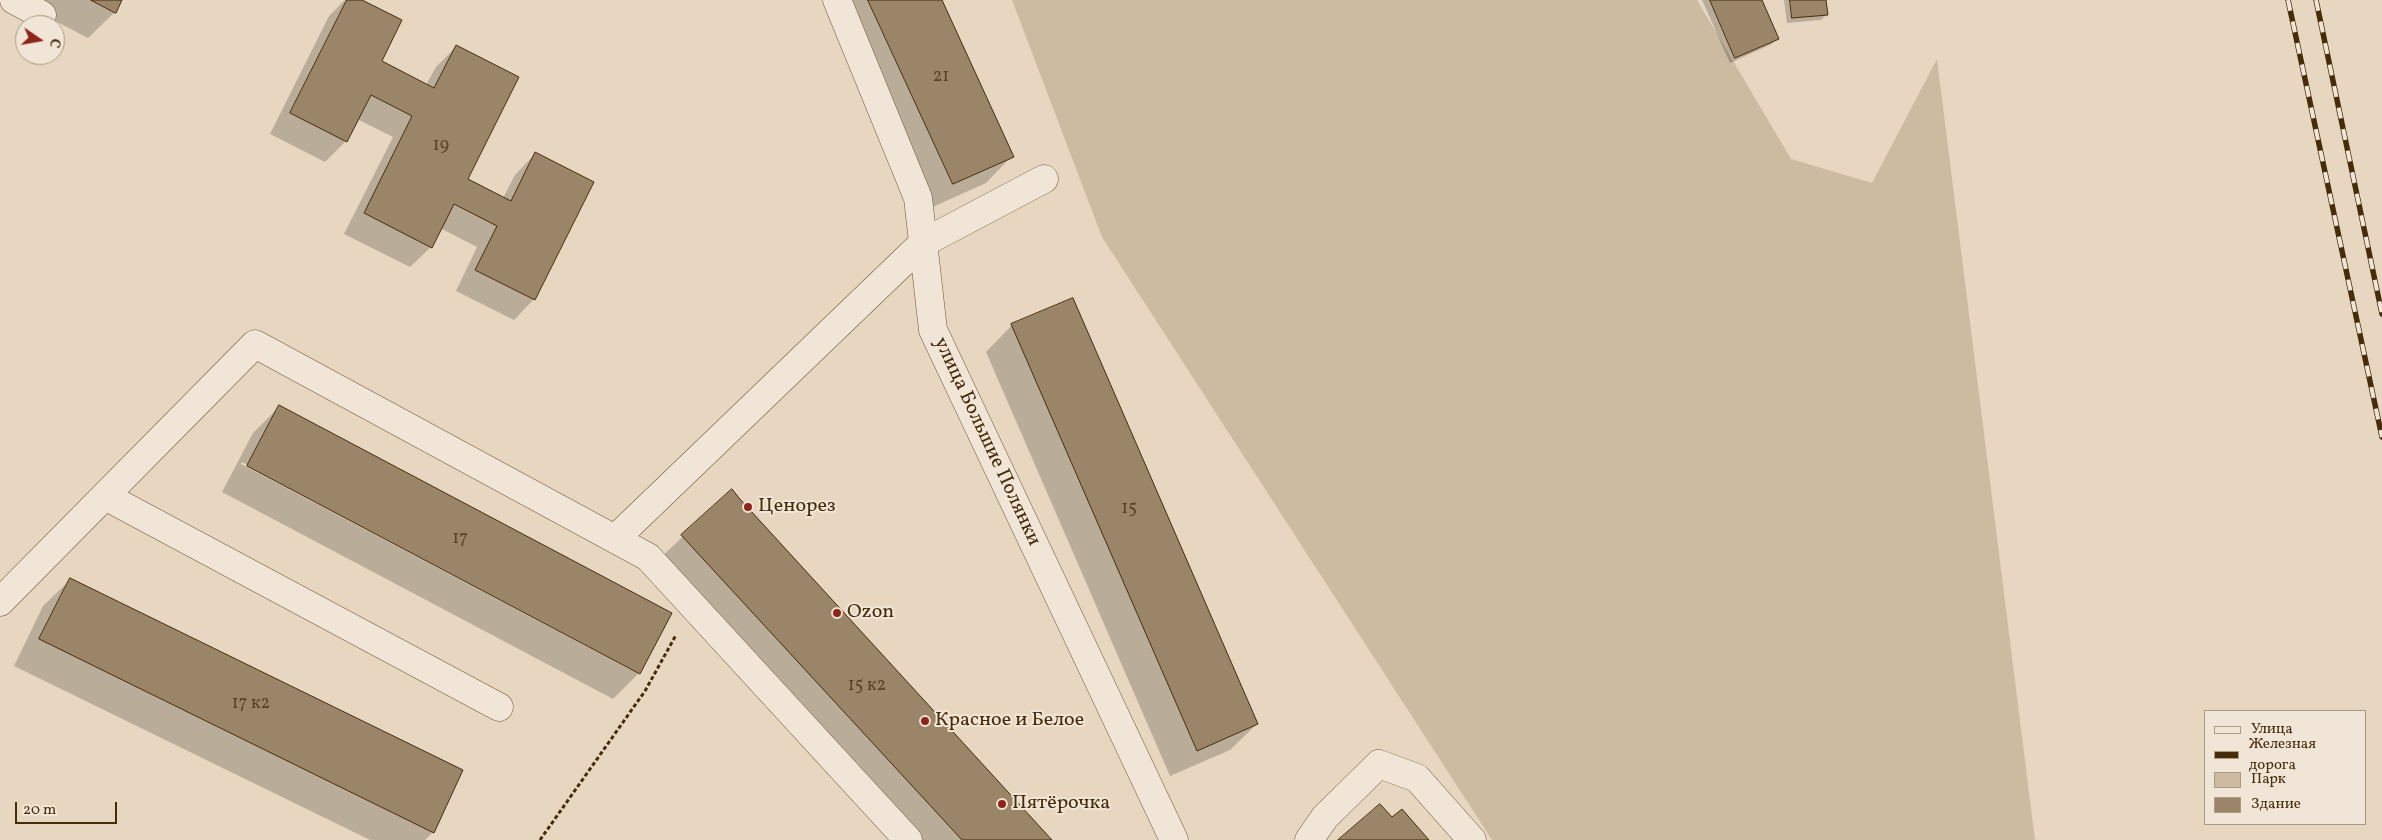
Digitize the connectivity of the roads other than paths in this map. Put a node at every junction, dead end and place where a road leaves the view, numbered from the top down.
1 (14, 0) edge
2 (838, 0) edge
3 (42, 15) dead end
4 (1044, 179) dead end
5 (923, 243) junction
6 (105, 496) junction
7 (616, 539) junction
8 (0, 602) edge
9 (499, 707) dead end
10 (908, 840) edge
11 (1174, 840) edge
12 (1309, 840) edge
13 (1472, 840) edge

1 - 3 street
2 - 5 street, улица Большие Полянки
4 - 5 street
5 - 7 street
5 - 11 street, улица Большие Полянки
6 - 7 street
6 - 8 street
6 - 9 street
7 - 10 street
12 - 13 street

